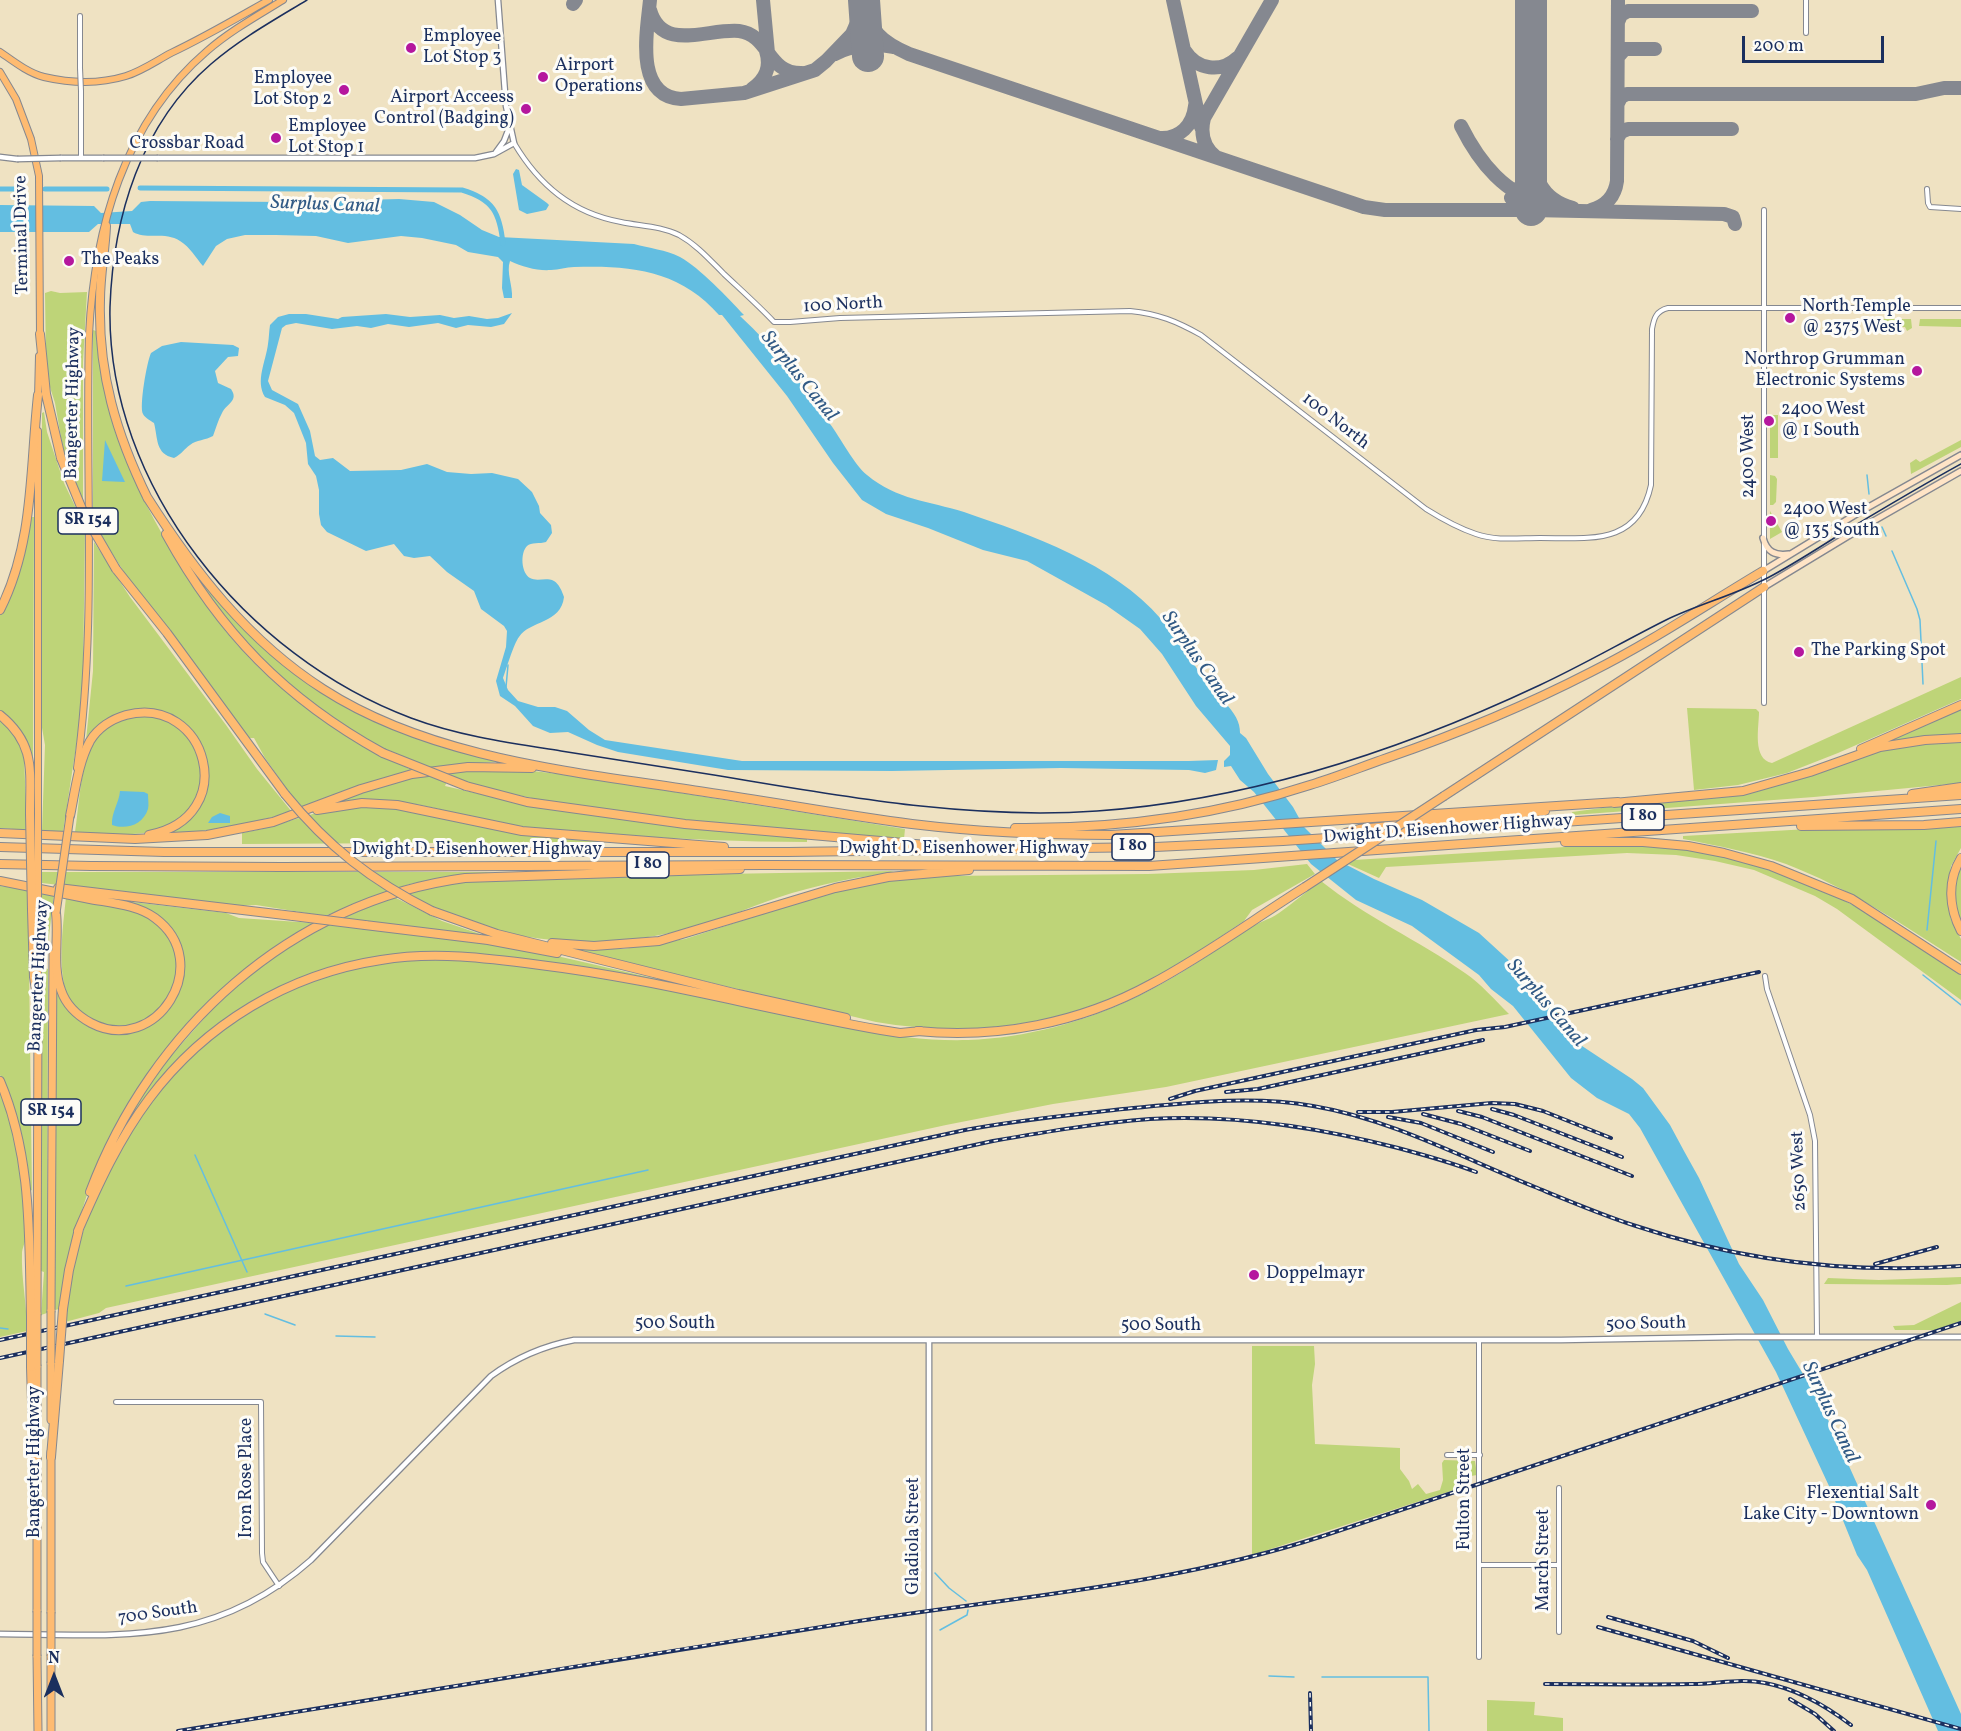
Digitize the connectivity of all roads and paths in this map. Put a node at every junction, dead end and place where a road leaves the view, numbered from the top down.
1 (269, 0) edge
2 (283, 0) edge
3 (498, 0) edge
4 (1806, 0) edge
5 (80, 16) dead end
6 (1806, 33) dead end
7 (0, 52) edge
8 (0, 72) edge
9 (510, 125) junction
10 (514, 143) junction
11 (494, 154) junction
12 (0, 157) edge
13 (81, 158) junction
14 (1927, 189) dead end
15 (1961, 209) edge
16 (1764, 210) dead end
17 (106, 226) junction
18 (1961, 308) edge
19 (1764, 309) junction
20 (40, 334) junction
21 (38, 395) junction
22 (1961, 455) edge
23 (1961, 471) edge
24 (147, 497) junction
25 (1763, 538) junction
26 (1790, 554) junction
27 (1763, 571) junction
28 (1764, 587) junction
29 (0, 610) edge
30 (1764, 703) dead end
31 (1961, 705) edge
32 (0, 715) edge
33 (1961, 738) edge
34 (579, 772) junction
35 (1810, 772) junction
36 (1961, 787) edge
37 (1961, 795) edge
38 (1618, 802) junction
39 (1846, 803) junction
40 (1961, 809) edge
41 (301, 813) junction
42 (34, 814) junction
43 (70, 816) junction
44 (1961, 822) edge
45 (912, 824) junction
46 (1734, 826) junction
47 (0, 834) edge
48 (108, 837) junction
49 (1326, 838) junction
50 (1500, 842) junction
51 (0, 847) edge
52 (984, 850) junction
53 (788, 852) junction
54 (1961, 858) edge
55 (0, 864) edge
56 (765, 865) junction
57 (1025, 866) junction
58 (0, 881) edge
59 (56, 913) junction
60 (1961, 931) edge
61 (533, 942) junction
62 (1961, 970) edge
63 (652, 973) junction
64 (1765, 976) dead end
65 (38, 1004) joint
66 (921, 1031) junction
67 (0, 1081) edge
68 (78, 1231) junction
69 (34, 1315) junction
70 (1817, 1337) junction
71 (1961, 1337) edge
72 (929, 1340) junction
73 (1479, 1340) junction
74 (55, 1362) junction
75 (116, 1402) dead end
76 (1447, 1455) dead end
77 (1480, 1455) junction
78 (51, 1457) joint
79 (37, 1462) joint
80 (405, 1463) joint
81 (1559, 1488) dead end
82 (1559, 1564) junction
83 (1480, 1565) junction
84 (279, 1586) junction
85 (1559, 1632) dead end
86 (0, 1634) edge
87 (1479, 1657) dead end
88 (38, 1731) edge
89 (51, 1731) edge
90 (929, 1731) edge

1 - 7 main road
2 - 17 main road
3 - 9 street
4 - 6 street
5 - 13 street, bridge
8 - 20 main road, Terminal Drive
9 - 10 street
9 - 11 street
10 - 11 street, Crossbar Road
10 - 19 street, 100 North
11 - 13 street, Crossbar Road, bridge
12 - 13 street, Crossbar Road, bridge
14 - 15 street
16 - 19 street, 2400 West
17 - 24 highway
17 - 43 main road, Bangerter Highway / SR 154
18 - 19 street, 100 North
19 - 25 street, 2400 West
20 - 21 main road, Bangerter Highway / SR 154
20 - 61 highway, bridge
21 - 29 highway
21 - 42 main road, Bangerter Highway / SR 154
22 - 26 main road
23 - 28 main road
24 - 34 highway
24 - 52 highway, bridge
25 - 26 main road
25 - 27 street, 2400 West
26 - 27 main road
27 - 28 street, 2400 West
27 - 45 highway
28 - 30 street, 2400 West
28 - 66 highway, bridge
31 - 35 highway
32 - 42 highway
33 - 35 highway
34 - 41 highway
34 - 45 highway
35 - 38 highway
36 - 39 highway
37 - 39 highway, Dwight D. Eisenhower Highway / I 80
38 - 45 highway
38 - 49 highway
39 - 49 highway, Dwight D. Eisenhower Highway / I 80
40 - 46 highway, Dwight D. Eisenhower Highway / I 80
41 - 48 highway
41 - 53 highway
42 - 65 highway, bridge
43 - 48 highway
43 - 59 highway, Bangerter Highway / SR 154, bridge
44 - 46 highway
46 - 50 highway, Dwight D. Eisenhower Highway / I 80
47 - 48 highway
49 - 52 highway, Dwight D. Eisenhower Highway / I 80
50 - 57 highway, Dwight D. Eisenhower Highway / I 80
50 - 62 highway
51 - 53 highway, Dwight D. Eisenhower Highway / I 80
52 - 53 highway, Dwight D. Eisenhower Highway / I 80
54 - 60 highway
55 - 56 highway, Dwight D. Eisenhower Highway / I 80
56 - 57 highway, Dwight D. Eisenhower Highway / I 80
56 - 68 highway
57 - 61 highway
58 - 59 highway
58 - 63 highway, bridge
59 - 74 highway, Bangerter Highway / SR 154, bridge
61 - 63 highway
63 - 66 highway
64 - 70 street, 2650 West
65 - 69 highway, Bangerter Highway / SR 154
66 - 68 highway
67 - 69 highway
68 - 74 highway, bridge
69 - 79 highway, bridge
70 - 71 street, 500 South
70 - 73 street, 500 South
72 - 73 street, 500 South
72 - 80 street, 500 South
72 - 90 street, Gladiola Street
73 - 77 street, Fulton Street
74 - 78 highway
75 - 84 street, Iron Rose Place
76 - 77 street
77 - 83 street, Fulton Street
78 - 89 highway, Bangerter Highway, bridge
79 - 88 highway, Bangerter Highway, bridge
80 - 84 street, 700 South
81 - 82 street, March Street
82 - 83 street
82 - 85 street, March Street
83 - 87 street, Fulton Street
84 - 86 street, 700 South

